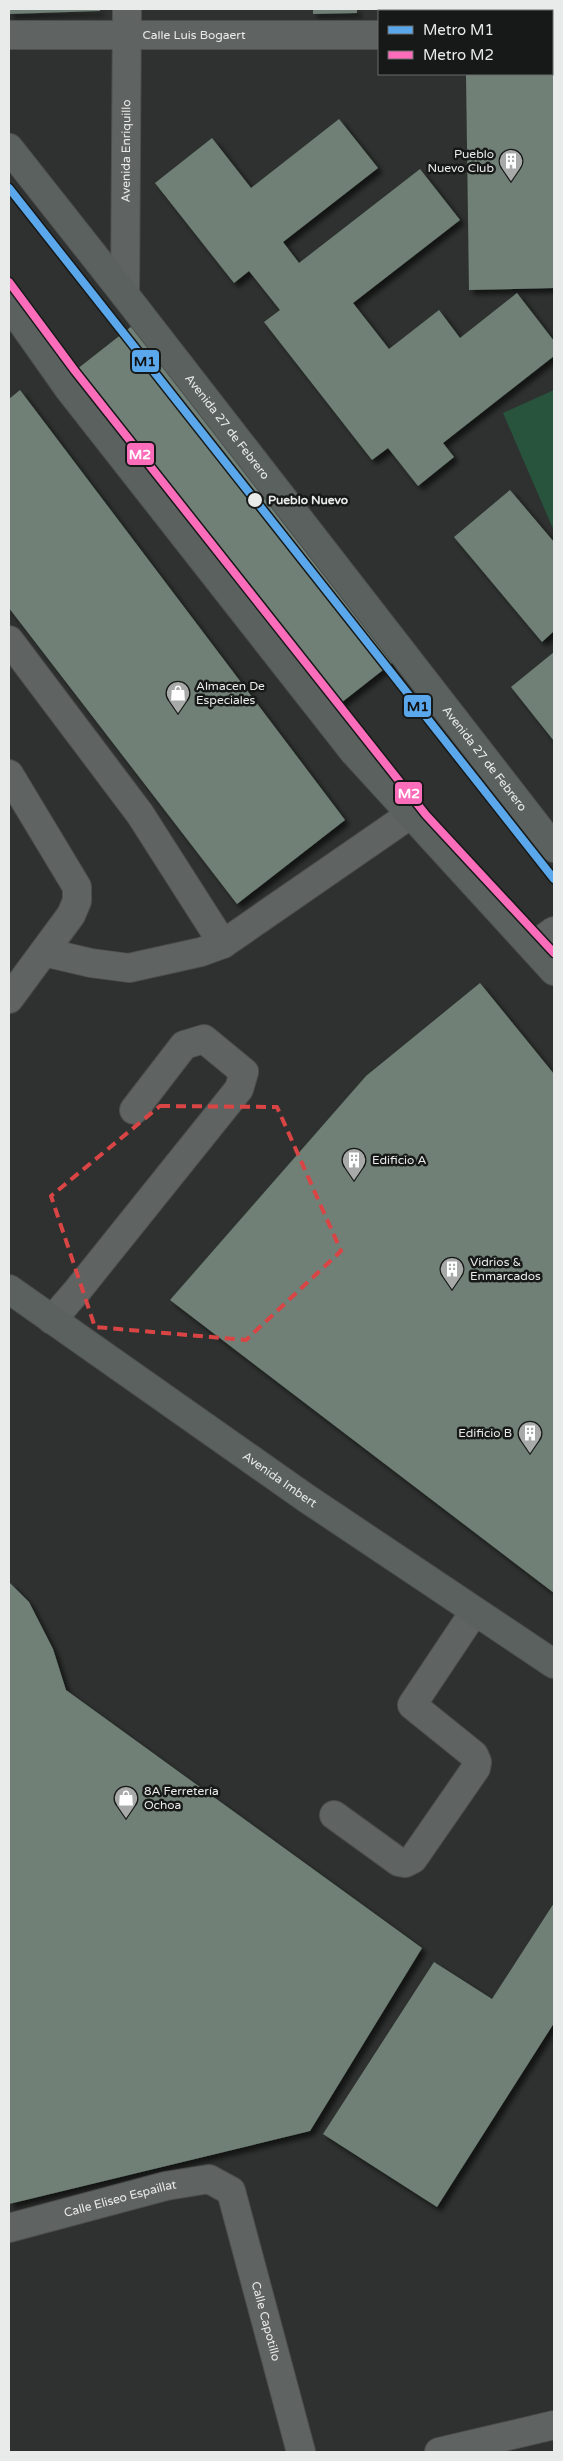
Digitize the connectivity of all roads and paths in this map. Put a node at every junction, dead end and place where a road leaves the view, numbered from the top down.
1 (128, 22) edge
2 (378, 35) edge
3 (9, 36) edge
4 (9, 148) edge
5 (125, 295) junction
6 (9, 304) edge
7 (9, 640) edge
8 (9, 774) edge
9 (411, 814) junction
10 (554, 848) edge
11 (544, 939) edge
12 (223, 944) junction
13 (44, 952) junction
14 (554, 971) edge
15 (9, 999) edge
16 (134, 1110) dead end
17 (9, 1289) edge
18 (52, 1320) junction
19 (474, 1612) junction
20 (554, 1664) edge
21 (334, 1814) dead end
22 (231, 2191) joint
23 (9, 2228) edge
24 (554, 2425) edge
25 (301, 2452) edge
26 (439, 2452) edge

1 - 2 street, Calle Luis Bogaert
1 - 3 street, Calle Luis Bogaert
1 - 5 street, Avenida Enriquillo
4 - 5 main road, Avenida 27 de Febrero
5 - 10 main road, Avenida 27 de Febrero
6 - 9 main road
7 - 12 street
8 - 13 street
9 - 11 main road
9 - 12 street
11 - 14 main road
12 - 13 street
13 - 15 street
16 - 18 street
17 - 18 main road, Avenida Imbert
18 - 19 main road, Avenida Imbert
19 - 20 main road, Avenida Imbert
19 - 21 street
22 - 23 street, Calle Eliseo Espaillat
22 - 25 street, Calle Capotillo
24 - 26 street

